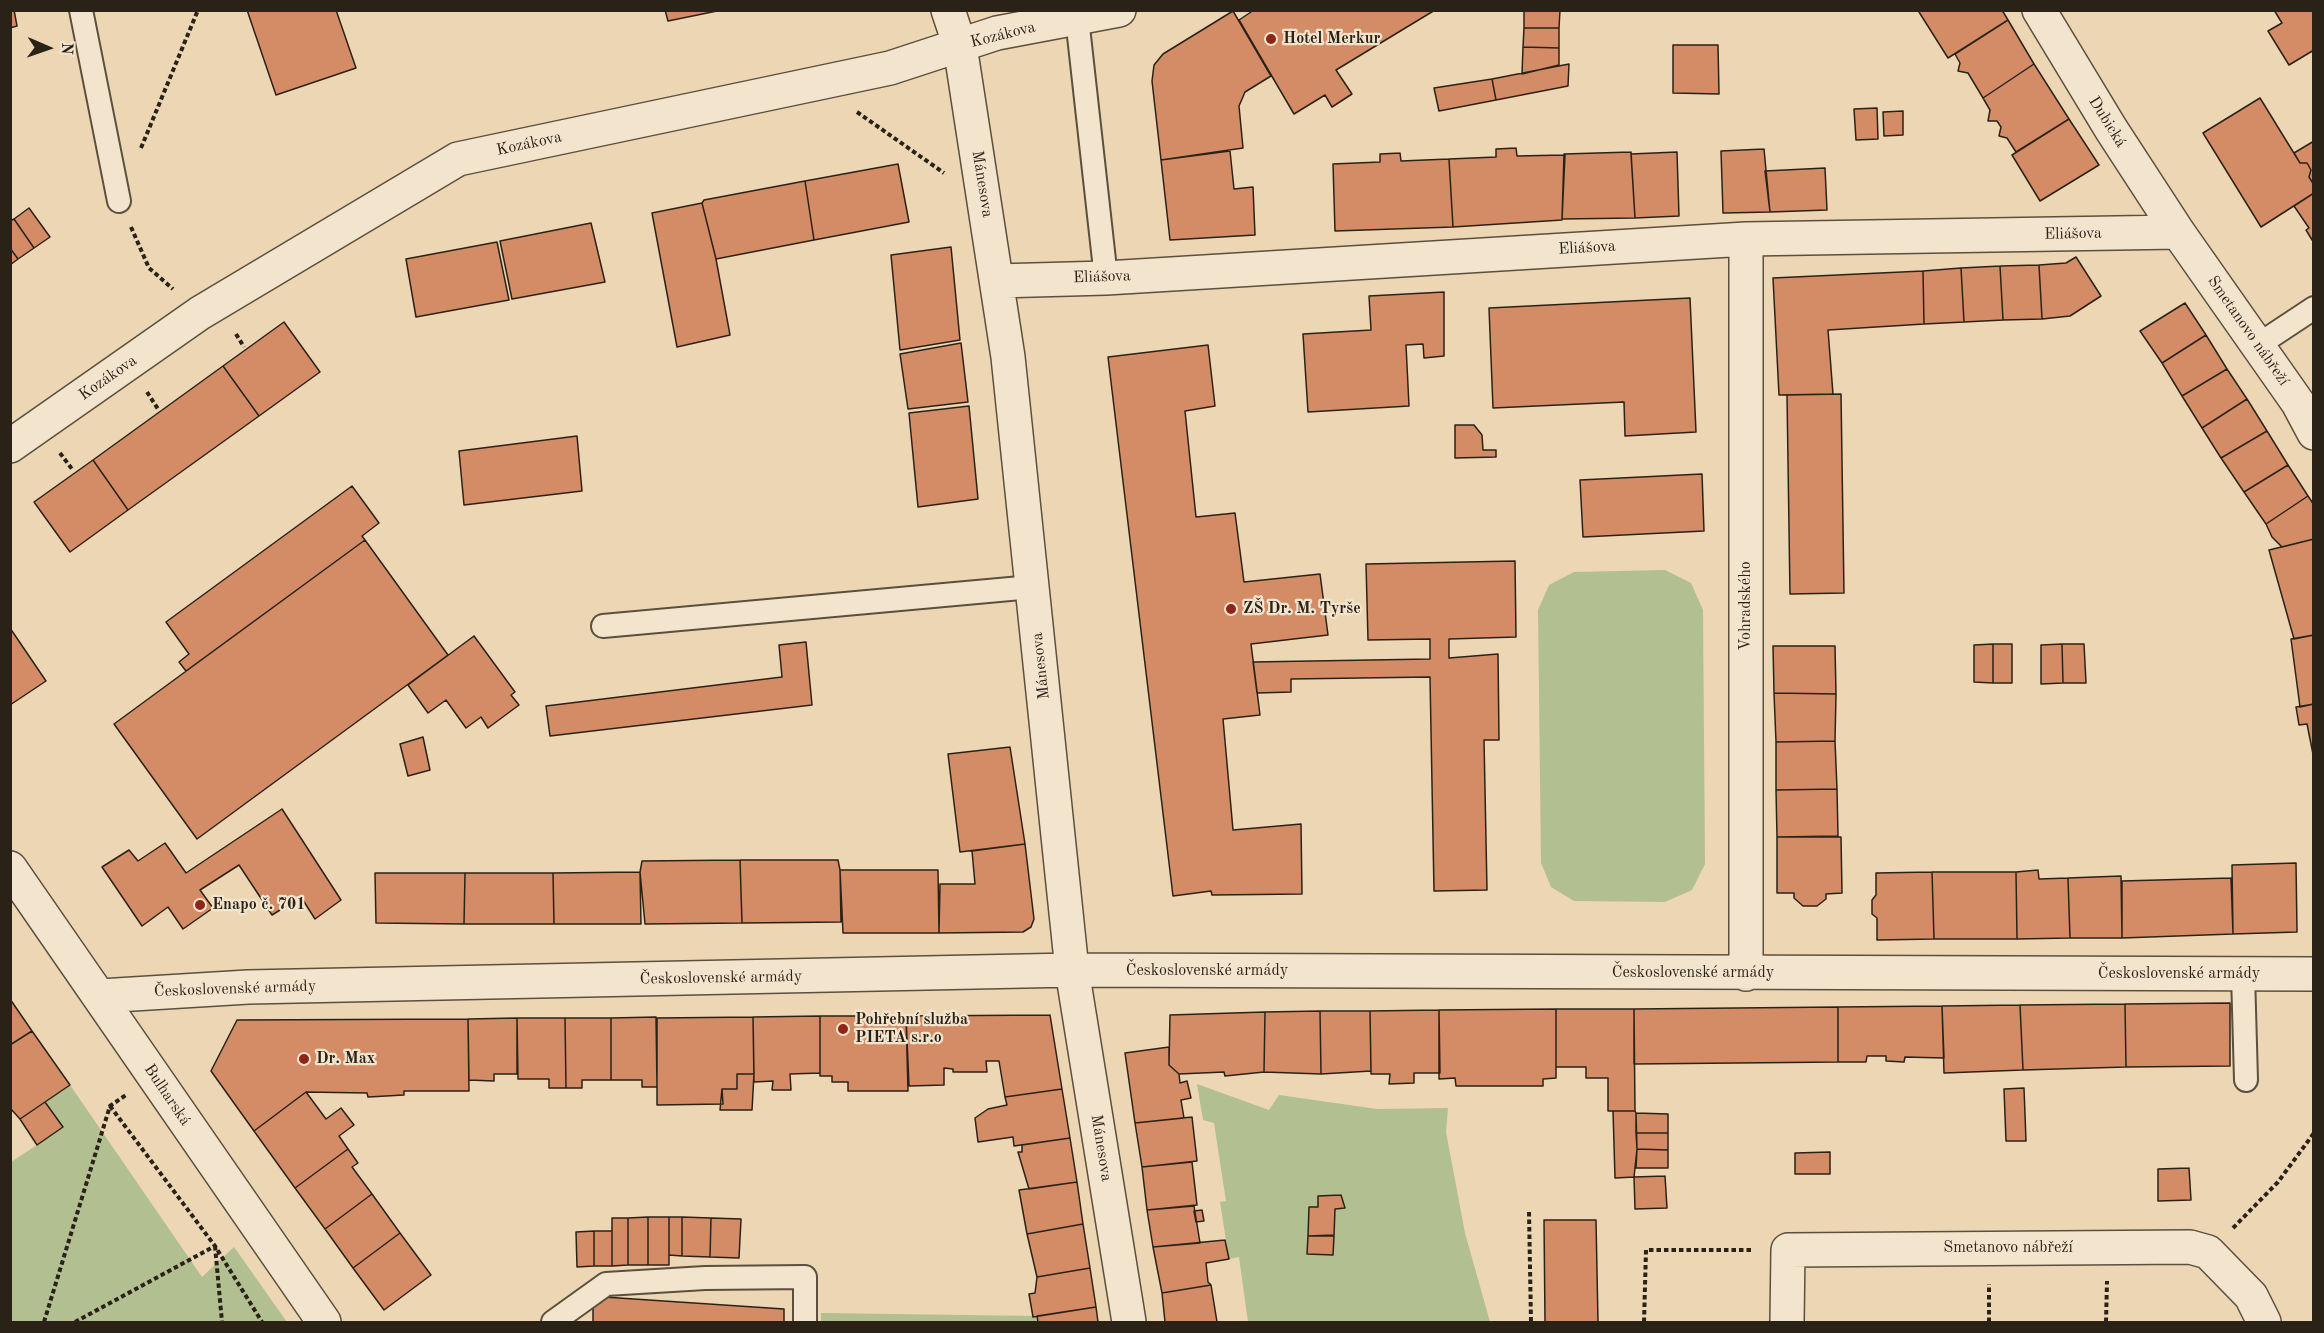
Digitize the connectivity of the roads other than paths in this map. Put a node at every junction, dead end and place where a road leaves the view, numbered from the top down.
1 (81, 10) edge
2 (948, 10) edge
3 (1119, 10) edge
4 (2039, 10) edge
5 (1077, 18) junction
6 (960, 46) junction
7 (119, 201) road end
8 (2178, 232) junction
9 (1746, 239) junction
10 (1106, 278) junction
11 (997, 281) junction
12 (2313, 308) edge
13 (2258, 345) junction
14 (2313, 433) edge
15 (10, 446) edge
16 (1032, 587) junction
17 (603, 626) dead end
18 (10, 868) edge
19 (1072, 970) junction
20 (1746, 974) junction
21 (2243, 974) junction
22 (2313, 974) edge
23 (100, 996) junction
24 (2246, 1080) dead end
25 (324, 1323) edge
26 (553, 1323) edge
27 (805, 1323) edge
28 (1129, 1323) edge
29 (1788, 1323) edge
30 (2264, 1323) edge

1 - 7 lane
2 - 6 street, Mánesova
3 - 5 street, Kozákova
4 - 8 street, Dubická
5 - 6 street, Kozákova
5 - 10 lane
6 - 11 street, Mánesova
6 - 15 street, Kozákova
8 - 9 street, Eliášova
8 - 13 street, Smetanovo nábřeží
9 - 10 street, Eliášova
9 - 20 street, Vohradského
10 - 11 street, Eliášova
11 - 16 street, Mánesova
12 - 13 lane
13 - 14 street, Smetanovo nábřeží
16 - 17 lane
16 - 19 street, Mánesova
18 - 23 street, Bulharská
19 - 20 street, Československé armády
19 - 23 street, Československé armády
19 - 28 street, Mánesova
20 - 21 street, Československé armády
21 - 22 street, Československé armády
21 - 24 lane
23 - 25 street, Bulharská
26 - 27 lane
29 - 30 street, Smetanovo nábřeží

